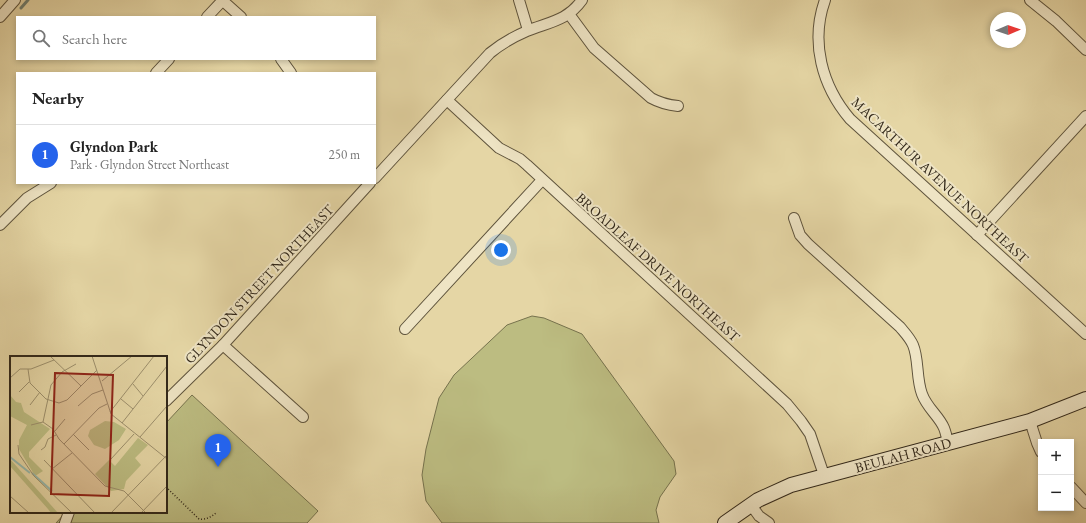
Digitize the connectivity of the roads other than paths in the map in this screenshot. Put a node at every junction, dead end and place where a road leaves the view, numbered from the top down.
1 (15, 0) edge
2 (222, 0) edge
3 (519, 0) edge
4 (582, 0) edge
5 (825, 0) edge
6 (1030, 0) edge
7 (569, 14) junction
8 (208, 16) edge
9 (240, 16) edge
10 (0, 17) edge
11 (528, 30) junction
12 (1086, 50) edge
13 (168, 60) edge
14 (282, 60) edge
15 (157, 72) edge
16 (290, 72) edge
17 (447, 100) junction
18 (678, 106) dead end
19 (1086, 116) edge
20 (376, 176) edge
21 (542, 180) junction
22 (49, 184) edge
23 (369, 184) edge
24 (794, 218) dead end
25 (0, 225) edge
26 (977, 235) junction
27 (405, 329) dead end
28 (1086, 334) edge
29 (223, 345) junction
30 (1086, 399) edge
31 (167, 400) edge
32 (303, 417) dead end
33 (1030, 421) junction
34 (948, 443) junction
35 (1038, 445) edge
36 (824, 476) junction
37 (1074, 490) edge
38 (1086, 503) edge
39 (751, 505) junction
40 (69, 513) edge
41 (64, 523) edge
42 (725, 523) edge
43 (769, 523) edge

1 - 10 street
2 - 8 street
2 - 9 street
3 - 11 street
4 - 7 street, GLYNDON STREET NORTHEAST
5 - 26 street, MACARTHUR AVENUE NORTHEAST
6 - 12 street
7 - 11 street, GLYNDON STREET NORTHEAST
7 - 18 street
11 - 17 street, GLYNDON STREET NORTHEAST
13 - 15 street
14 - 16 street
17 - 20 street, GLYNDON STREET NORTHEAST
17 - 21 street, BROADLEAF DRIVE NORTHEAST
19 - 26 street
21 - 27 street
21 - 36 street, BROADLEAF DRIVE NORTHEAST
22 - 25 street
23 - 29 street, GLYNDON STREET NORTHEAST
24 - 34 street
26 - 28 street, MACARTHUR AVENUE NORTHEAST
29 - 31 street, GLYNDON STREET NORTHEAST
29 - 32 street
30 - 33 main road, BEULAH ROAD
33 - 34 main road, BEULAH ROAD
33 - 35 street
34 - 36 main road, BEULAH ROAD
36 - 39 main road, BEULAH ROAD
37 - 38 street
39 - 42 main road, BEULAH ROAD
39 - 43 street
40 - 41 street

